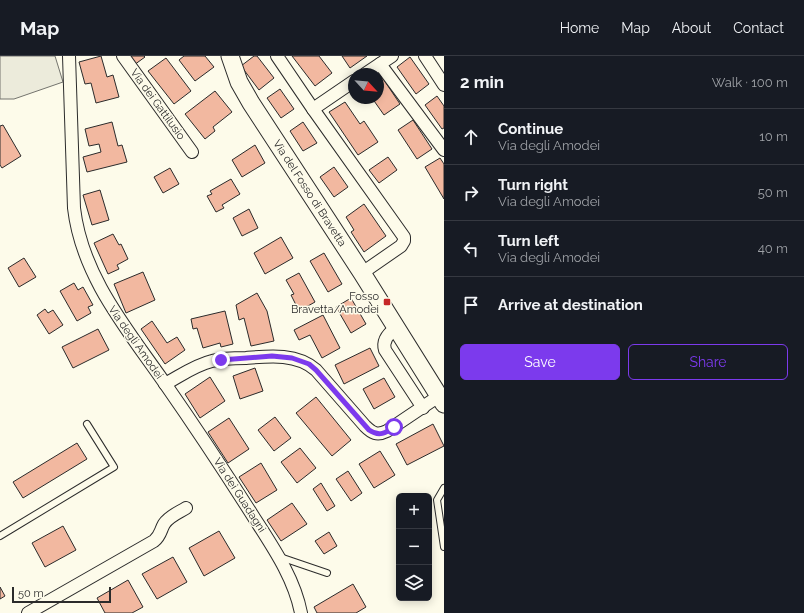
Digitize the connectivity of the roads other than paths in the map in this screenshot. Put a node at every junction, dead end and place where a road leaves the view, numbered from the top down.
1 (69, 56) edge
2 (123, 56) edge
3 (230, 56) edge
4 (277, 56) edge
5 (392, 56) edge
6 (425, 56) edge
7 (380, 64) junction
8 (374, 68) edge
9 (444, 85) edge
10 (348, 86) edge
11 (312, 109) junction
12 (444, 150) edge
13 (192, 152) dead end
14 (362, 273) junction
15 (396, 328) junction
16 (165, 384) junction
17 (442, 400) edge
18 (423, 408) junction
19 (87, 424) dead end
20 (444, 488) edge
21 (186, 508) dead end
22 (0, 536) edge
23 (444, 547) edge
24 (279, 557) junction
25 (327, 573) dead end
26 (28, 613) edge
27 (301, 613) edge

1 - 16 street, Via degli Amodei
2 - 13 street, Via dei Gattilusio
3 - 14 main road, Via del Fosso di Bravetta
4 - 11 street
5 - 7 street
6 - 9 street
7 - 8 street
7 - 12 street
10 - 11 street
11 - 14 street
14 - 15 main road, Via del Fosso di Bravetta
15 - 17 main road, Via del Fosso di Bravetta
15 - 18 street
16 - 18 street, Via degli Amodei
16 - 24 street, Via dei Guadagni
17 - 18 street, Via degli Amodei
19 - 22 lane
20 - 23 lane
21 - 26 street
24 - 25 lane
24 - 27 street, Via dei Guadagni

